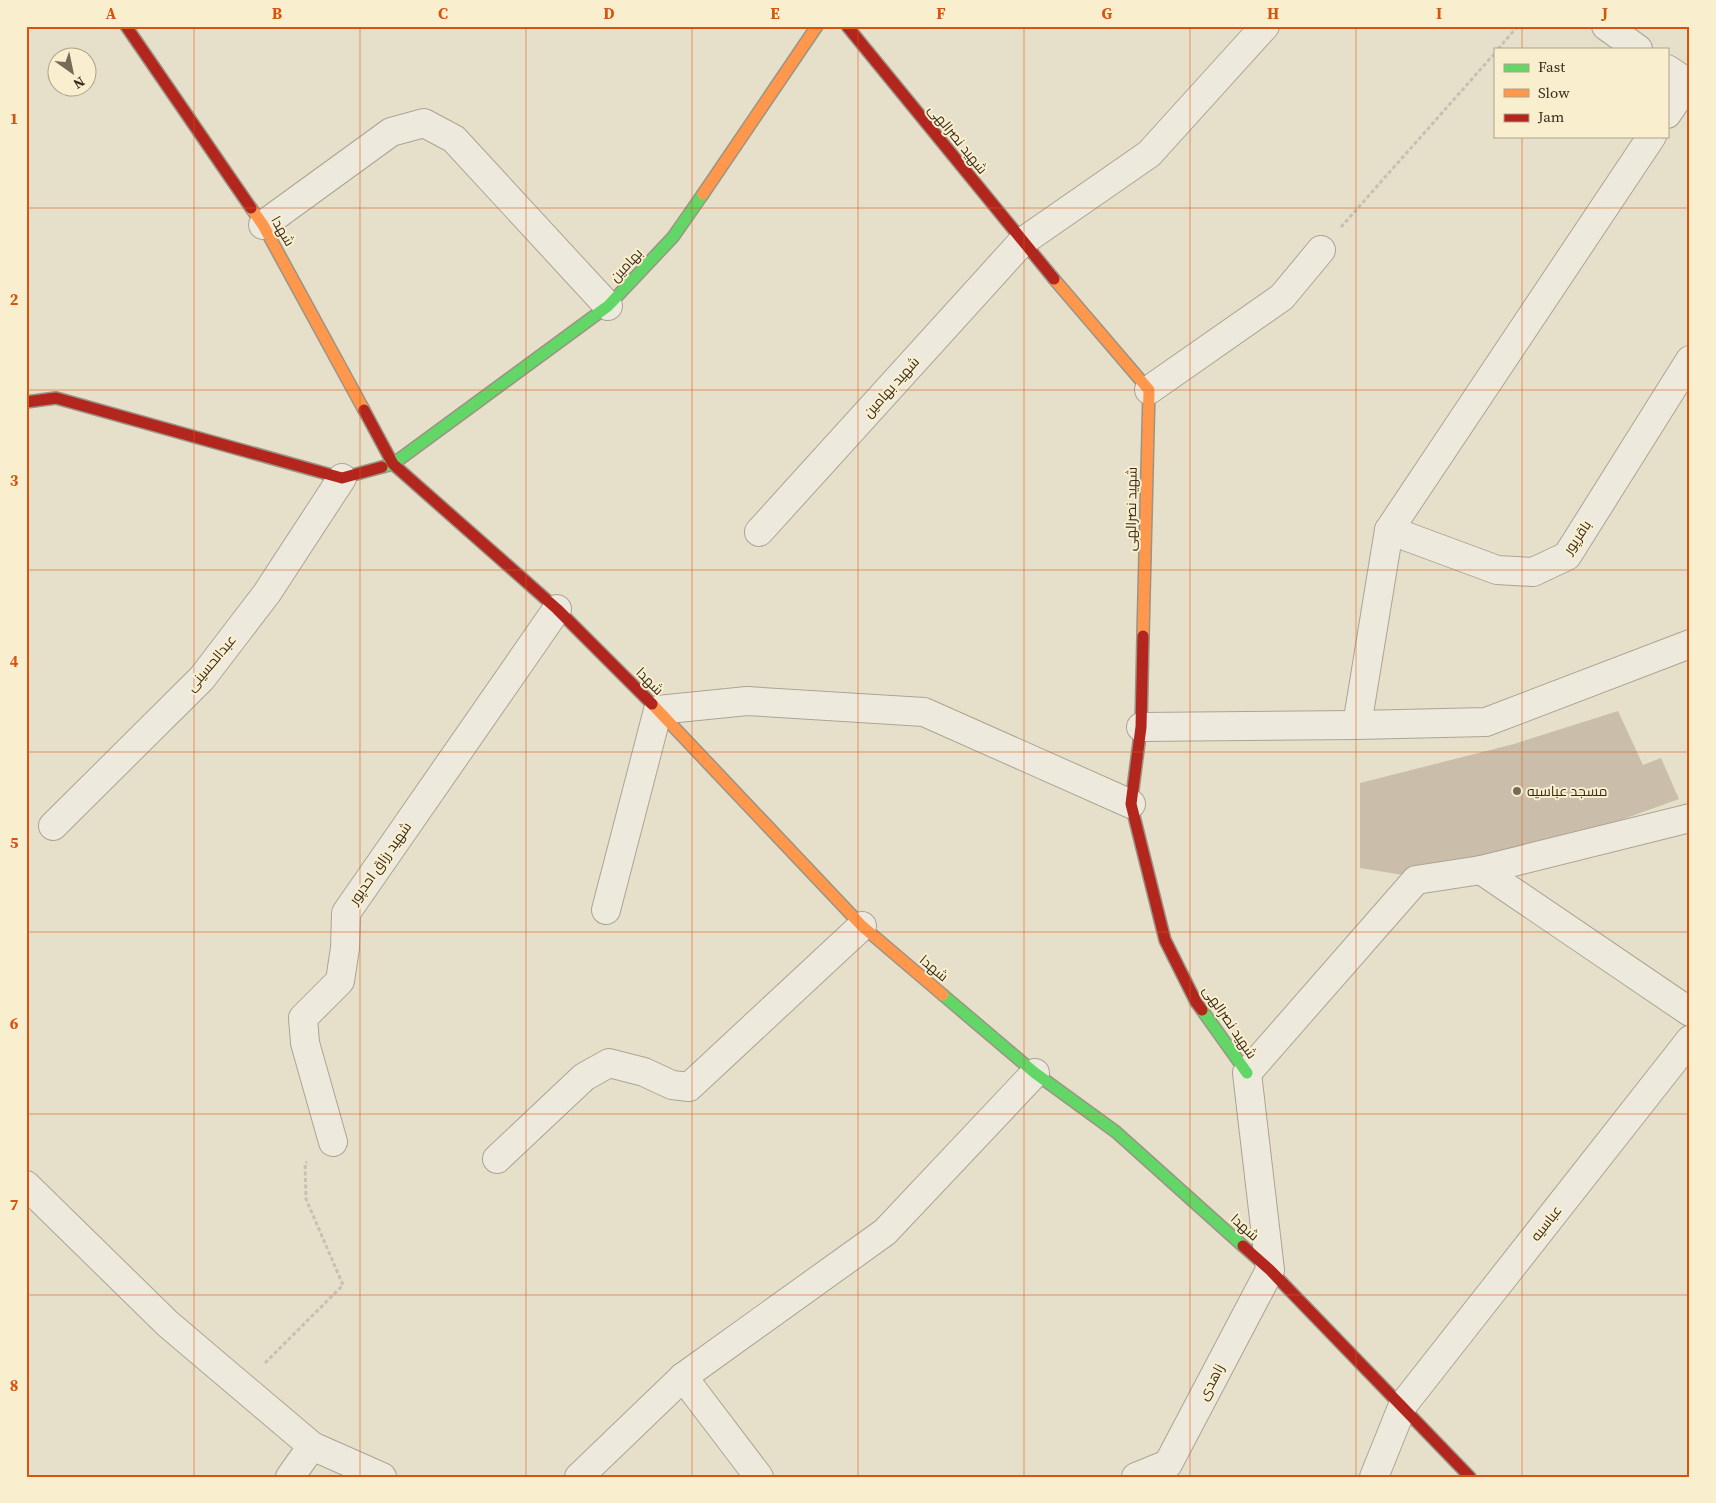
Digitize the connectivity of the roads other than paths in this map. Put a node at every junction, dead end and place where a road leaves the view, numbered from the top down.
1 (126, 26) edge
2 (817, 26) edge
3 (847, 26) edge
4 (1265, 26) edge
5 (1606, 26) edge
6 (1637, 48) edge
7 (1682, 78) edge
8 (1668, 112) edge
9 (1651, 138) edge
10 (263, 225) junction
11 (1022, 242) junction
12 (1321, 250) road end
13 (608, 306) junction
14 (1690, 360) edge
15 (1149, 390) junction
16 (26, 402) edge
17 (393, 464) junction
18 (342, 478) junction
19 (1389, 530) junction
20 (759, 532) dead end
21 (557, 609) junction
22 (1690, 644) edge
23 (658, 710) junction
24 (1357, 725) junction
25 (1141, 728) junction
26 (1131, 804) junction
27 (1690, 818) edge
28 (53, 826) dead end
29 (1482, 870) junction
30 (606, 910) dead end
31 (862, 926) junction
32 (1690, 1012) edge
33 (1690, 1040) edge
34 (1035, 1073) junction
35 (1247, 1073) junction
36 (333, 1142) road end
37 (498, 1159) dead end
38 (26, 1185) edge
39 (1270, 1270) junction
40 (683, 1377) junction
41 (1403, 1405) junction
42 (312, 1446) junction
43 (1169, 1470) edge
44 (290, 1477) edge
45 (382, 1477) edge
46 (579, 1477) edge
47 (758, 1477) edge
48 (1136, 1477) edge
49 (1374, 1477) edge
50 (1470, 1477) edge

1 - 10 street, شهدا
2 - 13 street, بهامین
3 - 11 street, شهید نصرالهی
4 - 11 street, شهید بهامین
5 - 6 street
7 - 8 street
9 - 19 street
10 - 13 street
10 - 17 street, شهدا
11 - 15 street, شهید نصرالهی
11 - 20 street, شهید بهامین
12 - 15 street
13 - 17 street, بهامین
14 - 19 street, باقرپور
15 - 25 street, شهید نصرالهی
16 - 18 street
17 - 18 street
17 - 21 street, شهدا
18 - 28 street, عبدالحسینی
19 - 24 street
21 - 23 street, شهدا
21 - 36 street, شهید رزاق احدپور
22 - 24 street
23 - 26 street
23 - 30 street
23 - 31 street, شهدا
24 - 25 street
25 - 26 street, شهید نصرالهی
26 - 35 street, شهید نصرالهی
27 - 29 street
29 - 32 street
29 - 35 street
31 - 34 street, شهدا
31 - 37 street
33 - 41 street, عباسیه
34 - 39 street, شهدا
34 - 40 street
35 - 39 street
38 - 42 street
39 - 41 street, شهدا
39 - 43 street, زاهدی
40 - 46 street
40 - 47 street
41 - 49 street, عباسیه
41 - 50 street, شهدا
42 - 44 street
42 - 45 street
43 - 48 street, زاهدی

